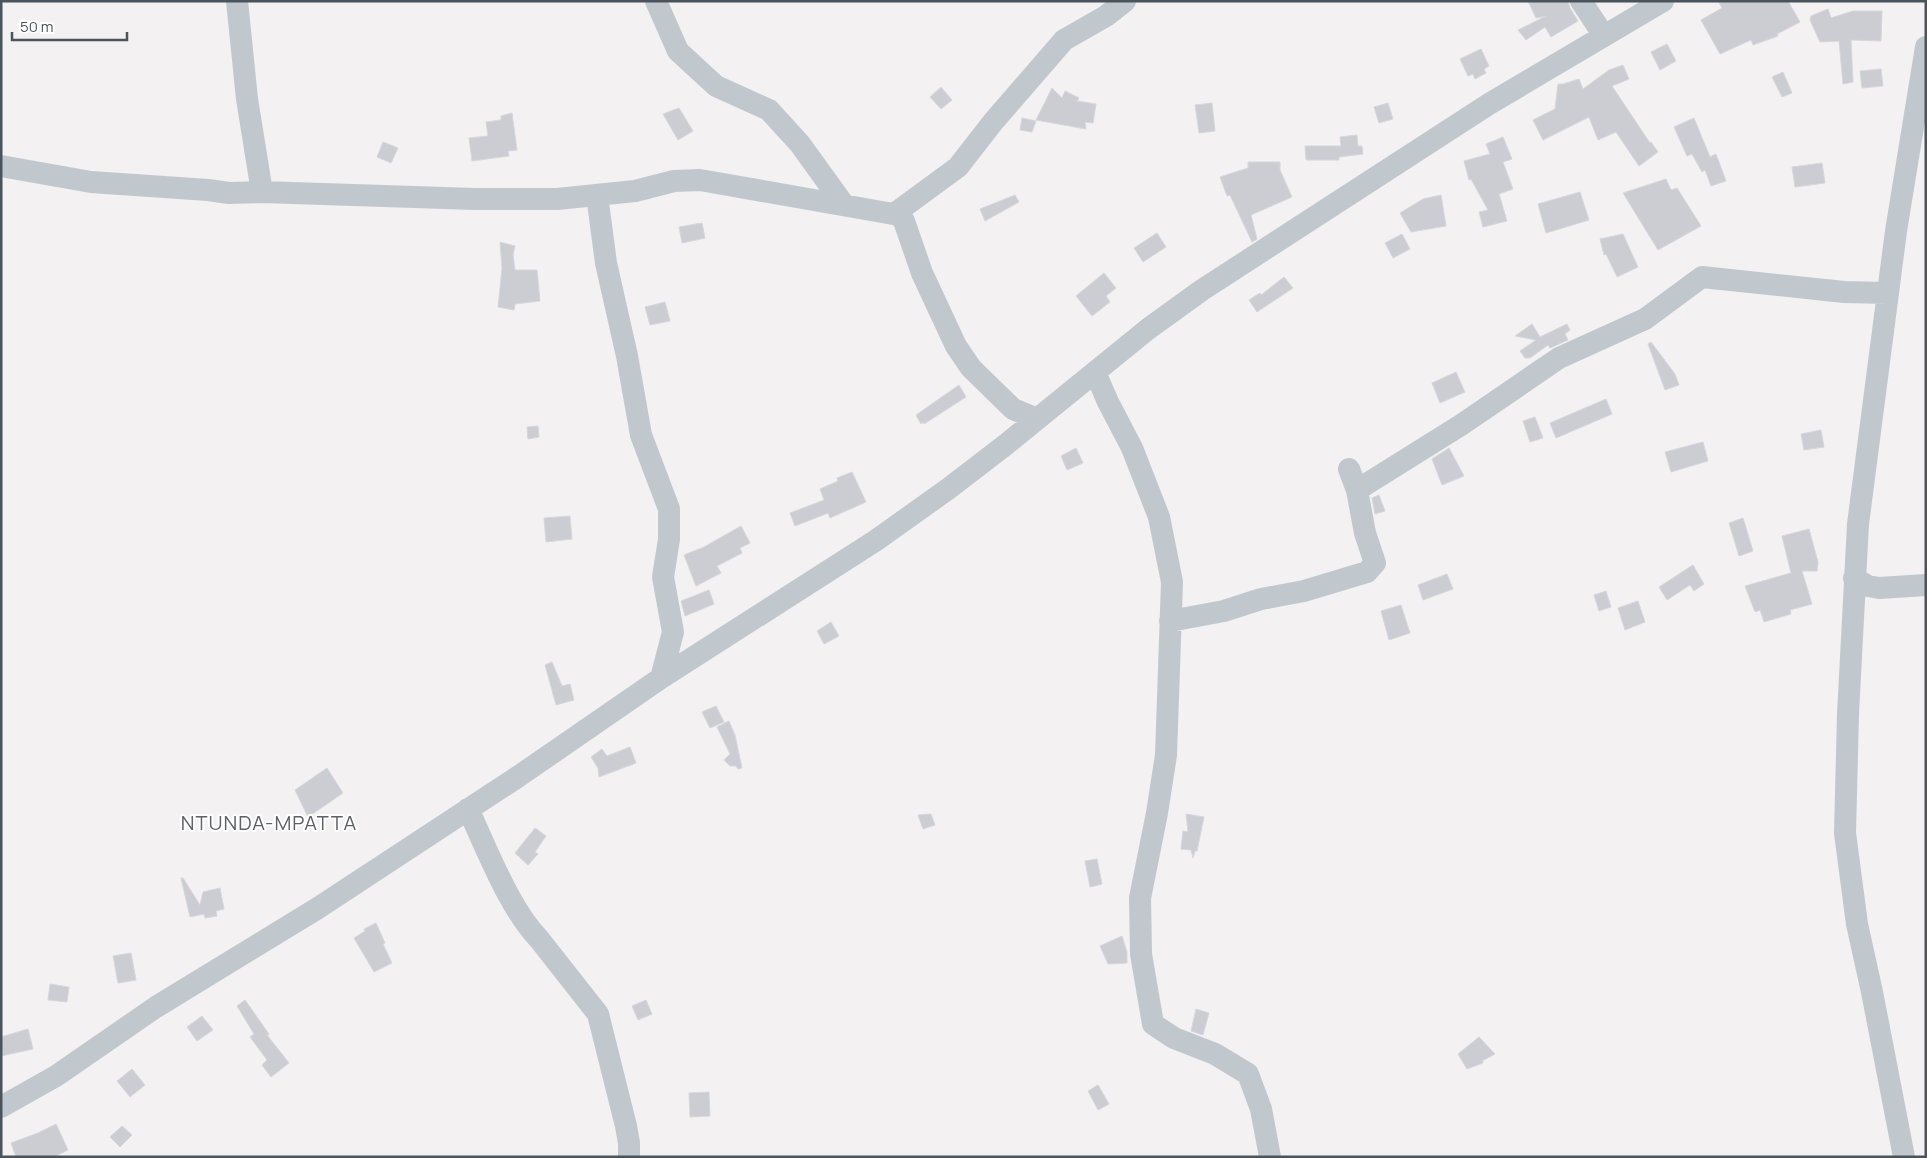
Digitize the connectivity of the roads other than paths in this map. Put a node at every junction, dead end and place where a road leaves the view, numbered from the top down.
1 (237, 1) edge
2 (656, 1) edge
3 (1125, 1) edge
4 (1581, 1) edge
5 (1662, 1) edge
6 (1604, 36) junction
7 (1926, 47) edge
8 (1, 166) edge
9 (262, 192) junction
10 (597, 195) junction
11 (844, 205) junction
12 (894, 214) junction
13 (1888, 293) junction
14 (1095, 372) junction
15 (1037, 419) junction
16 (1854, 578) junction
17 (1926, 585) edge
18 (1170, 621) junction
19 (661, 678) junction
20 (468, 809) junction
21 (1, 1107) edge
22 (629, 1157) edge
23 (1270, 1157) edge
24 (1904, 1157) edge

1 - 9 street
2 - 11 street
3 - 12 street
4 - 6 street
5 - 6 street
6 - 14 street
7 - 13 street
8 - 9 street
9 - 10 street
10 - 11 street
10 - 19 street
11 - 12 street
12 - 15 street
13 - 16 street
13 - 18 street
14 - 15 street
14 - 18 street
15 - 19 street
16 - 17 street
16 - 24 street
18 - 23 street
19 - 20 street
20 - 21 street
20 - 22 street

